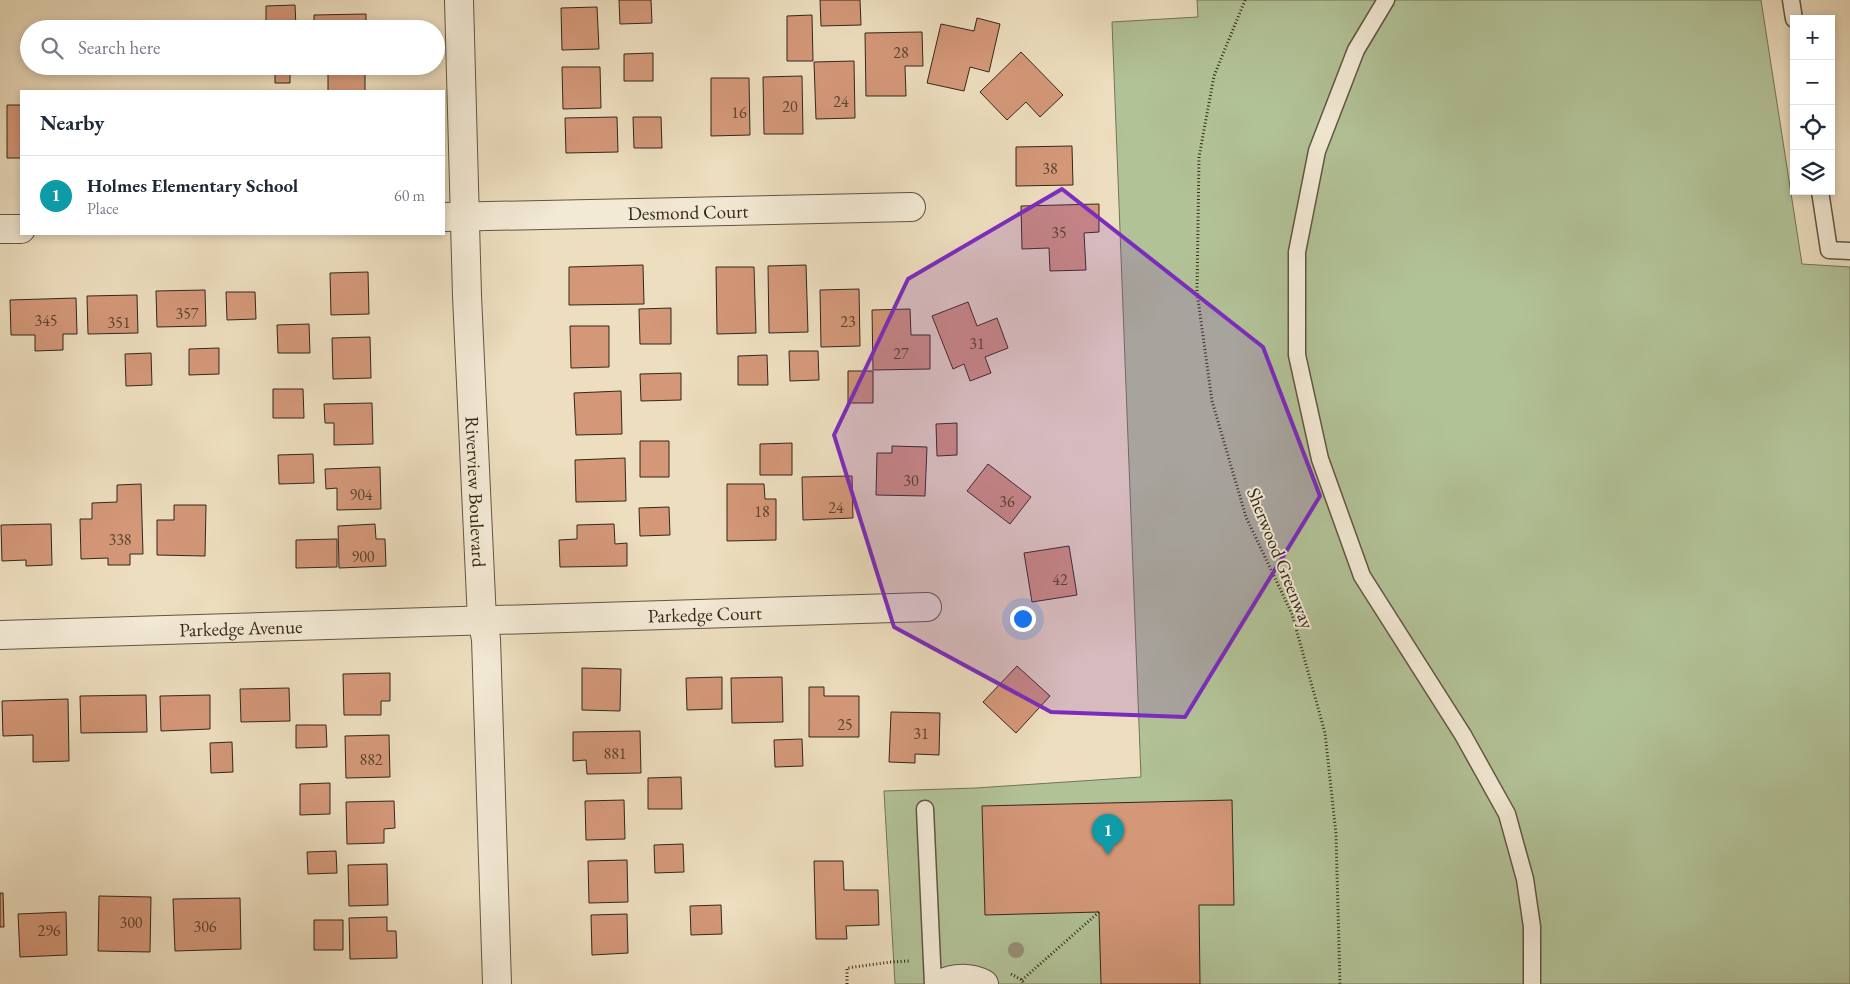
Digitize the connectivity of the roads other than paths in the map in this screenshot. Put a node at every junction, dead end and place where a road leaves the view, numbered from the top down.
1 (459, 0) edge
2 (1386, 0) edge
3 (1791, 0) edge
4 (1793, 15) edge
5 (1821, 195) edge
6 (911, 207) dead end
7 (455, 217) edge
8 (0, 229) edge
9 (20, 229) edge
10 (1850, 251) edge
11 (928, 607) dead end
12 (482, 620) junction
13 (0, 635) edge
14 (925, 809) dead end
15 (497, 984) edge
16 (933, 984) edge
17 (941, 984) edge
18 (984, 984) edge
19 (1532, 984) edge

1 - 7 street, Riverview Boulevard
2 - 19 lane
3 - 4 lane
5 - 10 lane
6 - 7 street, Desmond Court
7 - 12 street, Riverview Boulevard
8 - 9 street
11 - 12 street, Parkedge Court
12 - 13 street, Parkedge Avenue
12 - 15 street, Riverview Boulevard
14 - 16 lane
17 - 18 street

